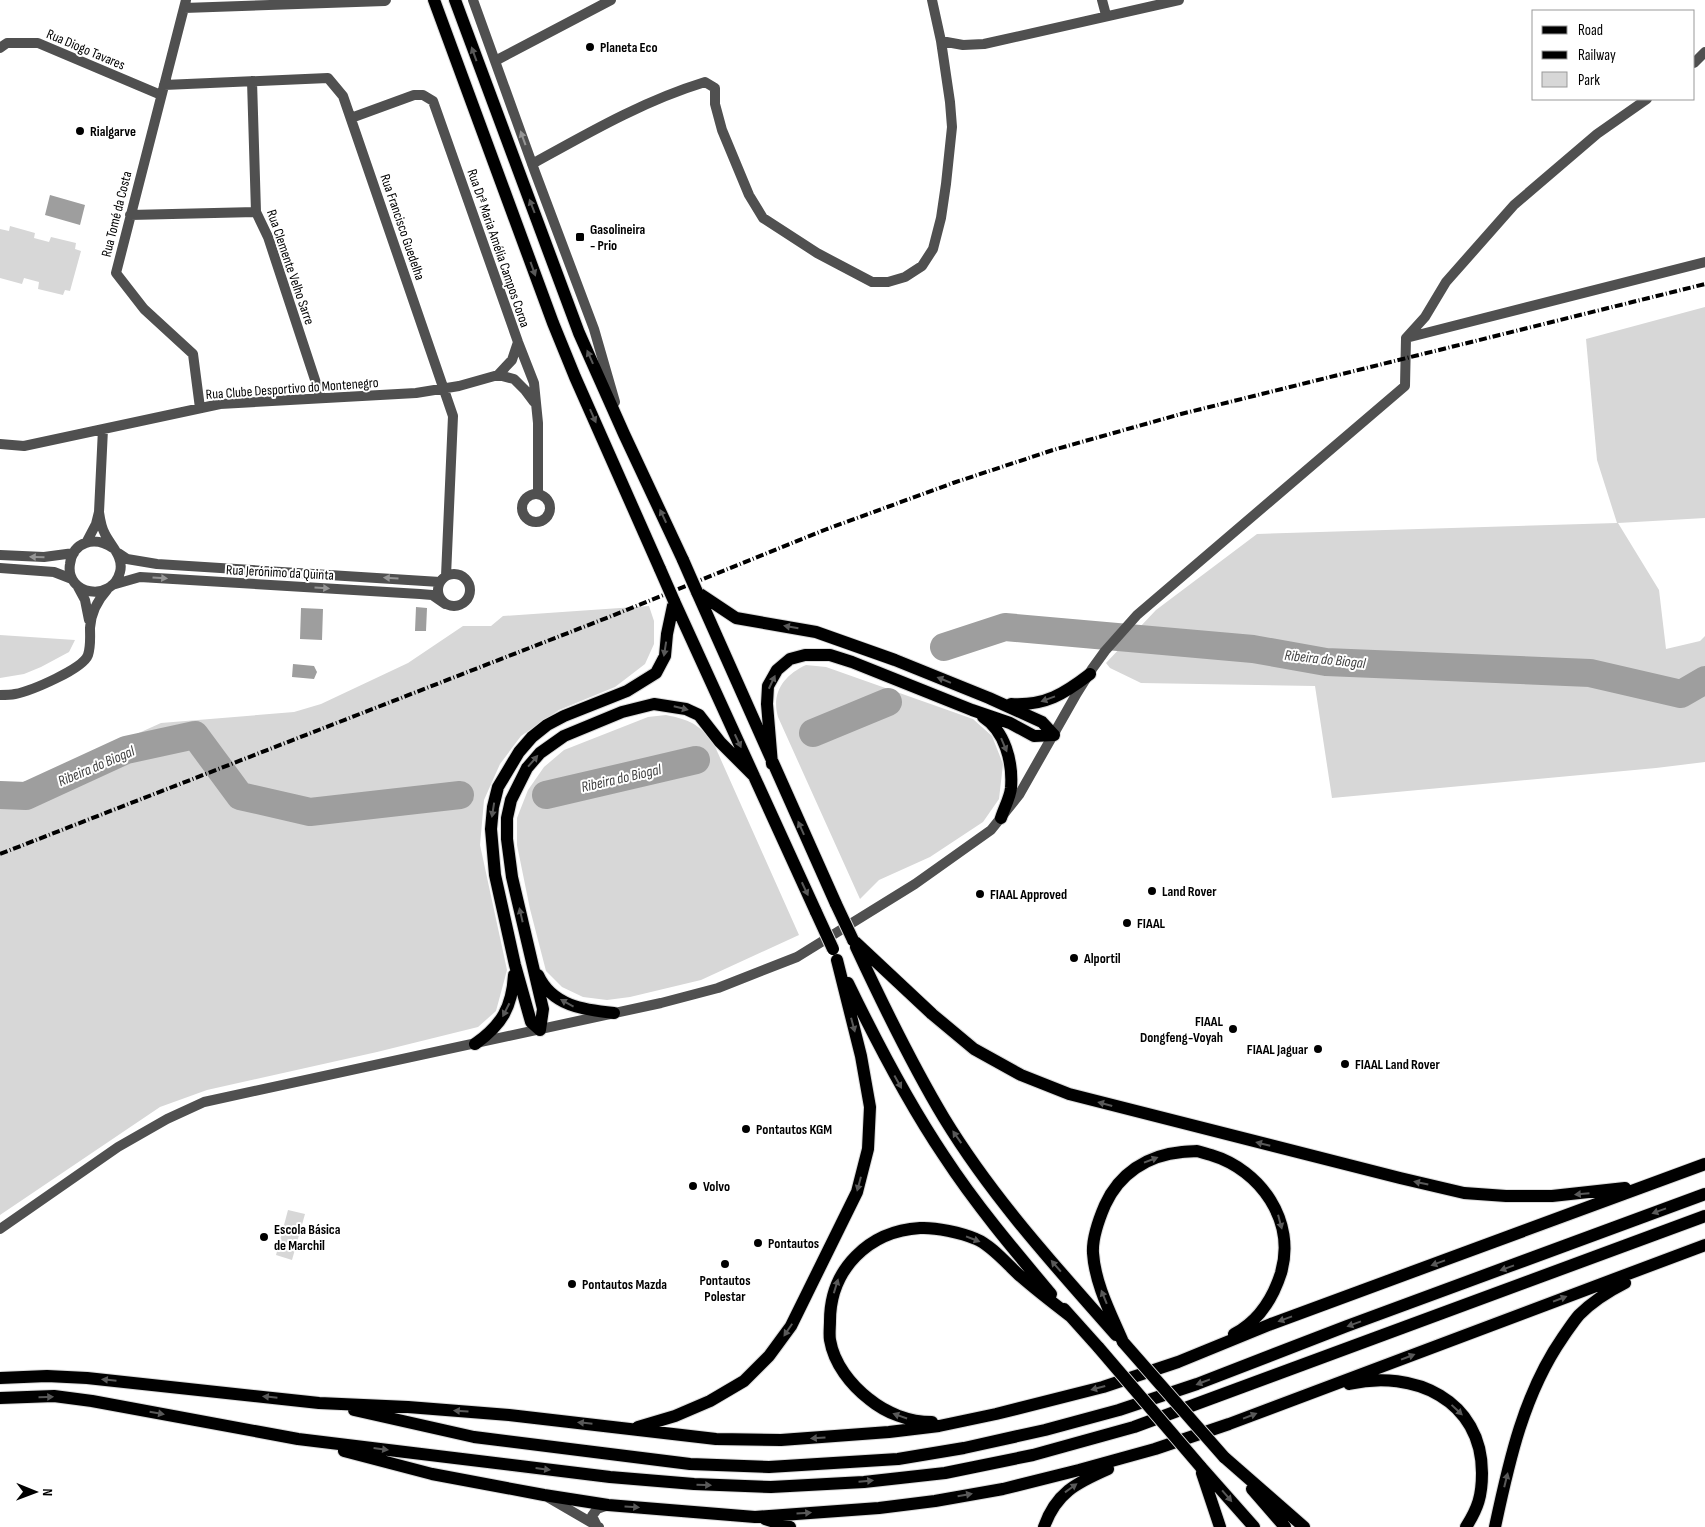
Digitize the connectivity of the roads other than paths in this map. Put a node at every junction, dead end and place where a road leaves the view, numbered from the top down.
1 (386, 0) edge
2 (432, 0) edge
3 (455, 0) edge
4 (474, 0) edge
5 (610, 0) edge
6 (932, 0) edge
7 (1102, 0) edge
8 (1179, 0) edge
9 (185, 4) edge
10 (1106, 15) junction
11 (941, 40) junction
12 (0, 48) edge
13 (1705, 52) edge
14 (495, 61) junction
15 (1695, 61) edge
16 (252, 81) junction
17 (164, 85) junction
18 (161, 95) junction
19 (1646, 100) edge
20 (352, 118) junction
21 (532, 164) junction
22 (256, 212) junction
23 (130, 215) junction
24 (1705, 262) edge
25 (1406, 338) junction
26 (518, 342) junction
27 (498, 375) junction
28 (444, 389) junction
29 (321, 398) junction
30 (534, 402) junction
31 (200, 408) junction
32 (103, 429) junction
33 (624, 434) junction
34 (0, 444) edge
35 (538, 493) dead end
36 (99, 512) junction
37 (86, 542) junction
38 (115, 551) junction
39 (448, 552) junction
40 (74, 553) junction
41 (0, 555) edge
42 (0, 568) edge
43 (464, 577) junction
44 (443, 579) junction
45 (75, 582) junction
46 (110, 588) junction
47 (697, 592) junction
48 (674, 601) junction
49 (445, 604) junction
50 (90, 626) junction
51 (1090, 674) junction
52 (0, 695) edge
53 (990, 698) junction
54 (972, 710) junction
55 (1054, 735) junction
56 (772, 764) junction
57 (754, 776) junction
58 (1001, 818) junction
59 (853, 940) junction
60 (835, 955) junction
61 (532, 963) junction
62 (515, 964) junction
63 (614, 1013) junction
64 (540, 1030) junction
65 (475, 1044) junction
66 (1705, 1164) edge
67 (1664, 1179) junction
68 (1705, 1194) edge
69 (1705, 1216) edge
70 (0, 1229) edge
71 (1704, 1246) edge
72 (1070, 1316) junction
73 (1123, 1342) junction
74 (1178, 1362) junction
75 (0, 1378) edge
76 (1313, 1393) junction
77 (0, 1398) edge
78 (319, 1403) junction
79 (965, 1420) junction
80 (633, 1428) junction
81 (298, 1439) junction
82 (1155, 1450) junction
83 (1224, 1457) junction
84 (1200, 1466) junction
85 (544, 1495) junction
86 (608, 1505) junction
87 (755, 1517) junction
88 (599, 1527) edge
89 (790, 1527) edge
90 (1044, 1527) edge
91 (1220, 1527) edge
92 (1254, 1527) edge
93 (1285, 1527) edge
94 (1304, 1527) edge
95 (1466, 1527) edge
96 (1495, 1527) edge

1 - 9 street
2 -> 48 main road, bridge
33 -> 3 main road
4 - 14 street
5 - 14 street
6 - 11 street
7 - 10 street
8 - 10 street
9 - 17 street, Rua Tomé da Costa
10 - 11 street
11 - 21 street
12 - 18 street, Rua Diogo Tavares
13 - 15 street
21 -> 14 street
16 - 17 street, Rua Francisco Guedelha
16 - 20 street, Rua Francisco Guedelha
16 - 22 street, Rua Clemente Velho Sarre
17 - 18 street, Rua Tomé da Costa
18 - 23 street, Rua Tomé da Costa
19 - 25 street
20 - 26 street, Rua Drª Maria Amélia Campos Coroa
20 - 28 street, Rua Francisco Guedelha
21 - 33 street
22 - 23 street
22 - 29 street, Rua Clemente Velho Sarre
23 - 31 street, Rua Tomé da Costa
24 - 25 street
25 - 51 street
26 - 27 street
26 - 30 street, Rua Drª Maria Amélia Campos Coroa
27 - 28 street, Rua Clube Desportivo do Montenegro
27 - 30 street
28 - 29 street, Rua Clube Desportivo do Montenegro
28 - 39 street, Rua Francisco Guedelha
29 - 31 street, Rua Clube Desportivo do Montenegro
30 - 35 street, Rua Drª Maria Amélia Campos Coroa
31 - 32 street, Rua Clube Desportivo do Montenegro
32 - 34 street, Rua Clube Desportivo do Montenegro
32 - 36 street
47 -> 33 main road, bridge
36 - 37 street
36 - 38 street
37 - 38 street, Rua Jerónimo da Quinta
37 - 40 street
44 -> 38 street, Rua Jerónimo da Quinta
38 - 46 street
39 - 43 street
39 - 44 street, Rua Francisco Guedelha
40 -> 41 street
40 - 45 street
42 - 45 street, Rua Jerónimo da Quinta
43 - 44 street, Rua Jerónimo da Quinta
43 - 49 street
44 - 49 street
45 - 46 street, Rua Jerónimo da Quinta
45 - 50 street
46 -> 49 street, Rua Jerónimo da Quinta
46 - 50 street
53 -> 47 main road
47 - 56 main road
48 -> 57 main road
48 -> 62 main road
50 - 52 street
51 -> 53 main road
51 - 55 street
53 - 55 main road
54 - 55 main road
56 -> 54 main road
54 -> 58 main road
55 - 58 street
59 -> 56 main road, bridge
57 -> 60 main road, bridge
61 -> 57 main road
58 - 63 street
67 -> 59 main road
73 -> 59 main road
60 -> 72 main road
60 -> 80 main road
63 -> 61 main road
61 - 64 main road
62 - 64 main road
62 -> 65 main road
63 - 64 street
64 - 65 street
65 - 70 street
66 - 67 main road
67 -> 74 main road
68 -> 78 main road
81 -> 69 main road
76 -> 71 main road
96 -> 71 main road
79 -> 72 main road
72 - 84 main road, bridge
73 -> 74 main road
73 - 83 main road, bridge
74 -> 79 main road
78 -> 75 main road
82 -> 76 main road
76 -> 95 main road
77 -> 81 main road
80 -> 78 main road
79 -> 80 main road
81 - 85 main road
87 -> 82 main road
90 -> 82 main road
83 - 93 main road
83 - 94 main road
84 - 91 main road
84 -> 92 main road
85 - 86 main road
85 - 88 street
86 -> 87 main road
86 - 88 street
87 - 89 main road

